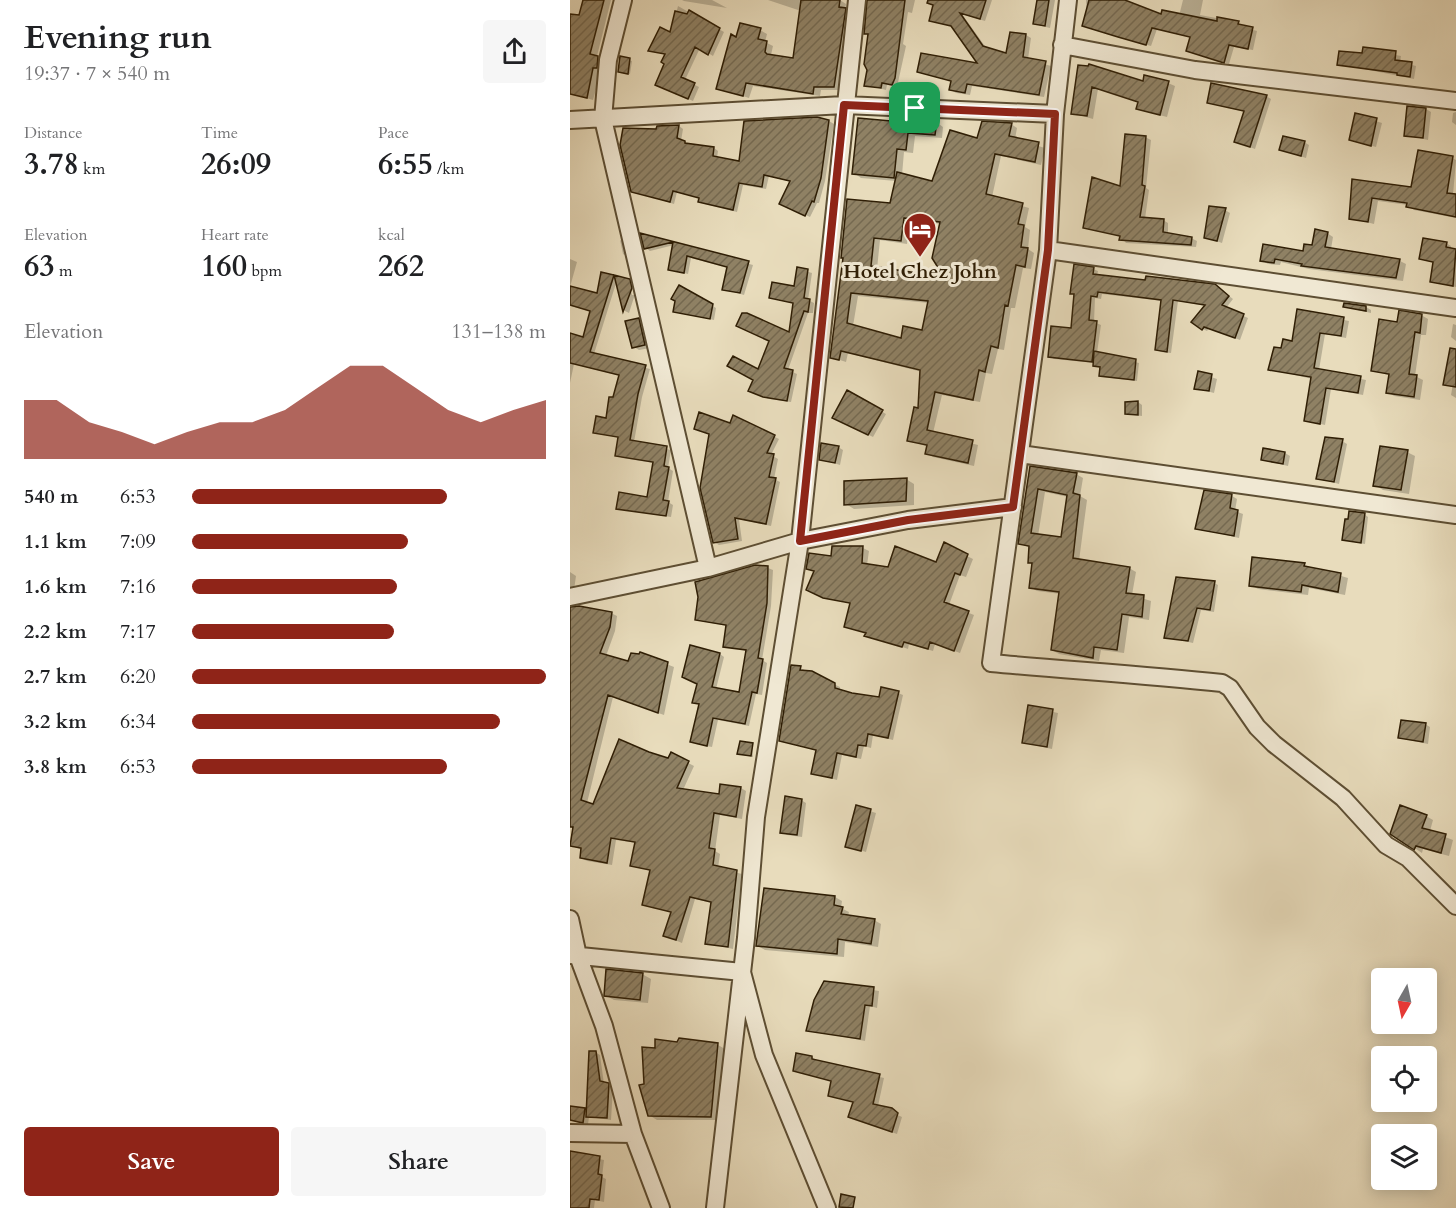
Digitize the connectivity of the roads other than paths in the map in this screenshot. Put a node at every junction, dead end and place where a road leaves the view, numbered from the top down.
1 (623, 0) edge
2 (857, 0) edge
3 (1068, 0) edge
4 (1062, 45) junction
5 (1456, 101) edge
6 (844, 105) junction
7 (1055, 114) junction
8 (603, 119) junction
9 (570, 120) edge
10 (1048, 250) junction
11 (1456, 308) edge
12 (1020, 454) junction
13 (1013, 507) junction
14 (1456, 515) edge
15 (800, 541) junction
16 (708, 568) junction
17 (570, 597) edge
18 (1456, 906) edge
19 (570, 919) edge
20 (574, 955) edge
21 (742, 972) junction
22 (570, 1133) edge
23 (633, 1134) junction
24 (661, 1208) edge
25 (715, 1208) edge
26 (827, 1208) edge

1 - 8 street
2 - 6 street
3 - 4 street
4 - 5 street
4 - 7 street
6 - 7 street
6 - 8 street
6 - 15 street
7 - 10 street
8 - 9 street
8 - 16 street
10 - 11 street
10 - 12 street
12 - 13 street
12 - 14 street
13 - 15 street
13 - 18 street
15 - 16 street
15 - 21 street
16 - 17 street
19 - 20 street
20 - 21 street
20 - 23 street
21 - 25 street
21 - 26 street
22 - 23 street
23 - 24 street

